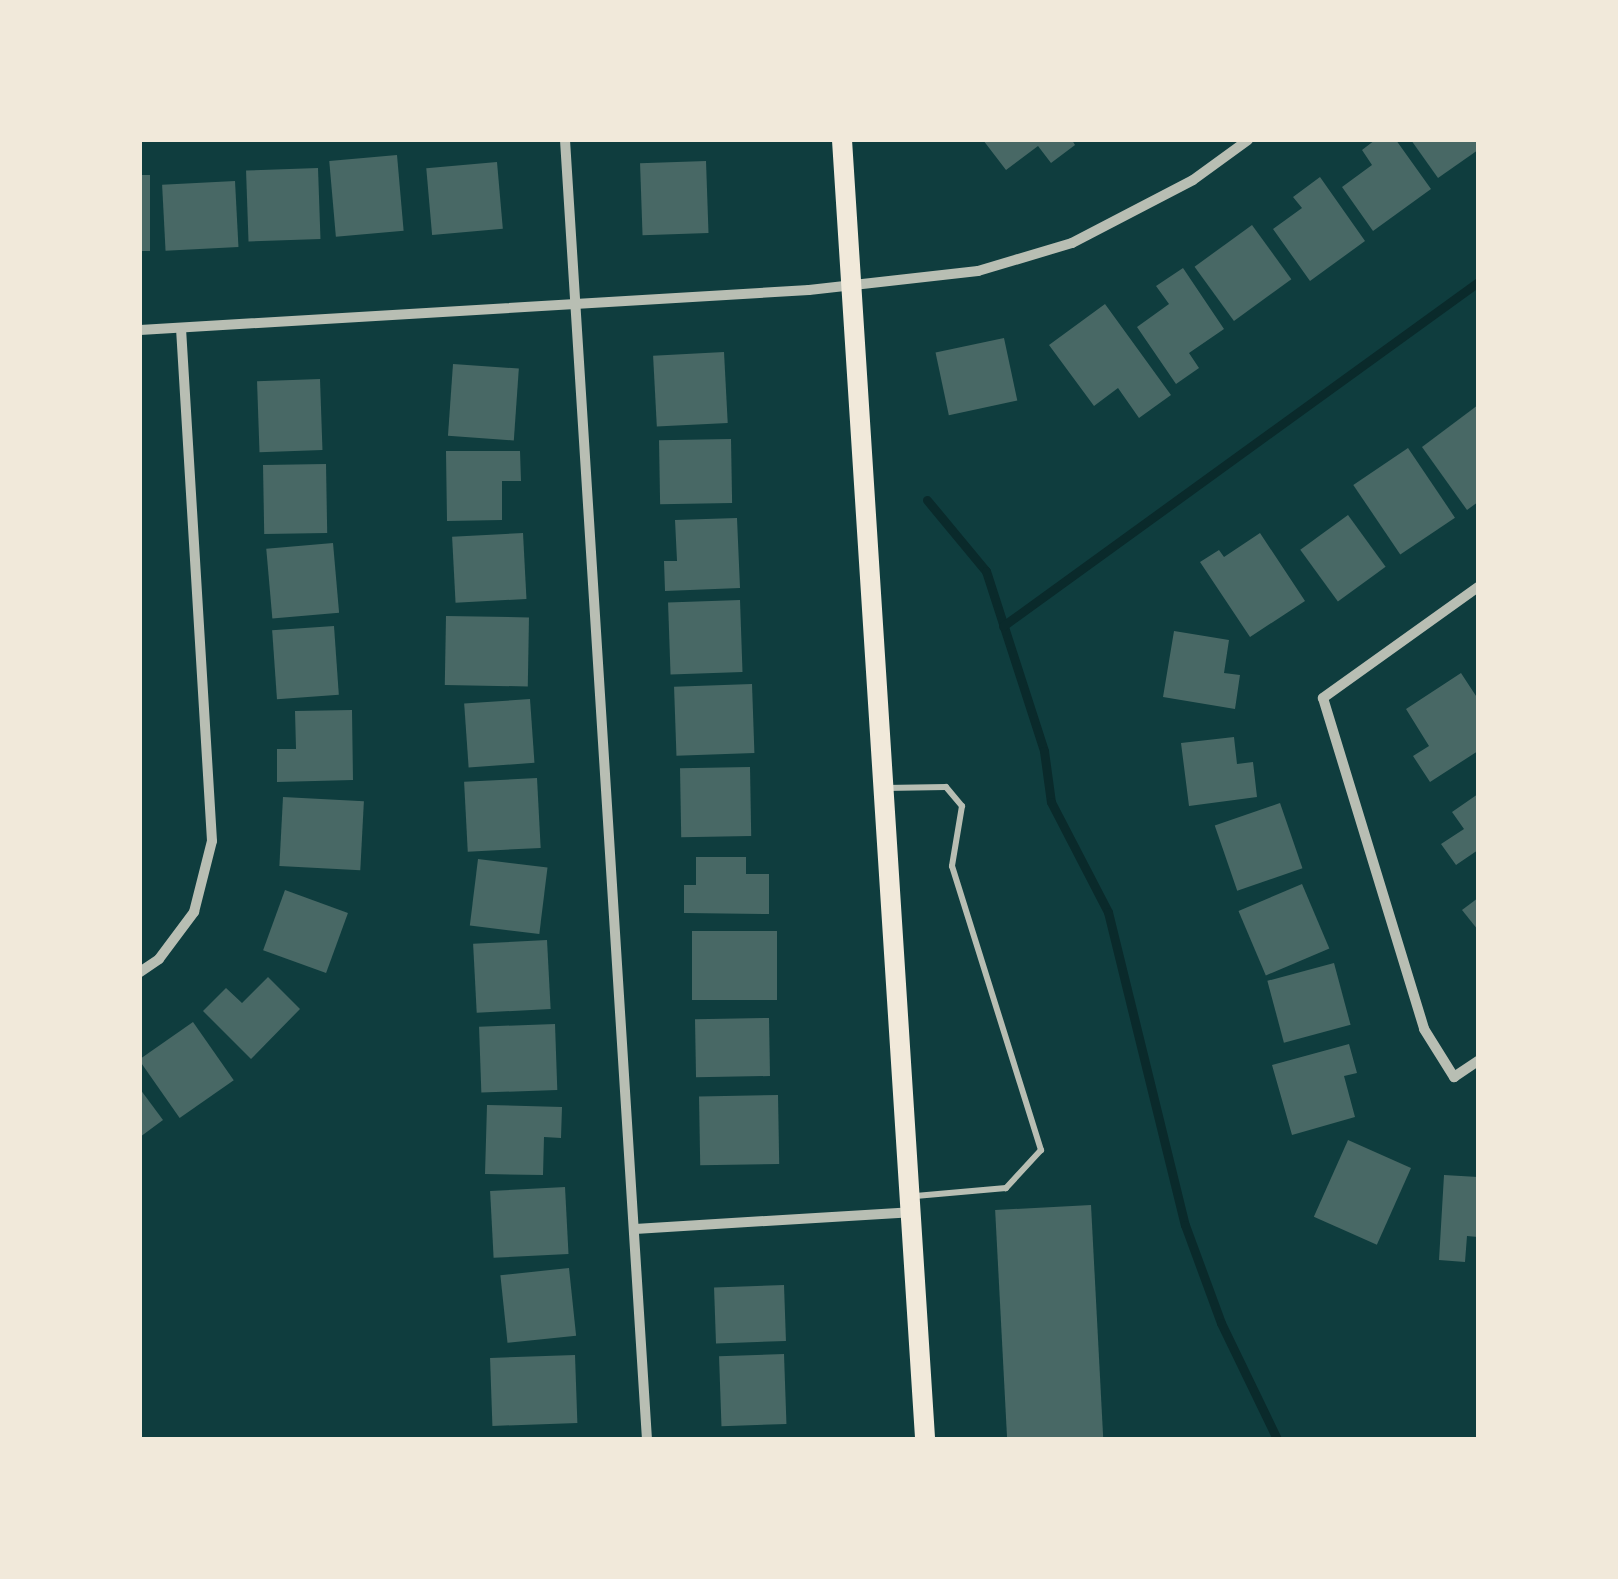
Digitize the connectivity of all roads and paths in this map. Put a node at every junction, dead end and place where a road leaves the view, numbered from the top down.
1 (565, 140) edge
2 (842, 140) edge
3 (1248, 140) edge
4 (853, 286) junction
5 (578, 302) junction
6 (181, 328) junction
7 (140, 330) edge
8 (1478, 587) edge
9 (884, 788) junction
10 (140, 972) edge
11 (1478, 1061) edge
12 (910, 1204) junction
13 (635, 1229) junction
14 (647, 1439) edge
15 (925, 1439) edge

1 - 5 street
2 - 4 main road
3 - 4 street
4 - 5 street
4 - 9 main road
5 - 6 street
5 - 13 street
6 - 7 street
6 - 10 street
8 - 11 street
9 - 12 main road
9 - 12 lane
12 - 13 street
12 - 15 main road
13 - 14 street

